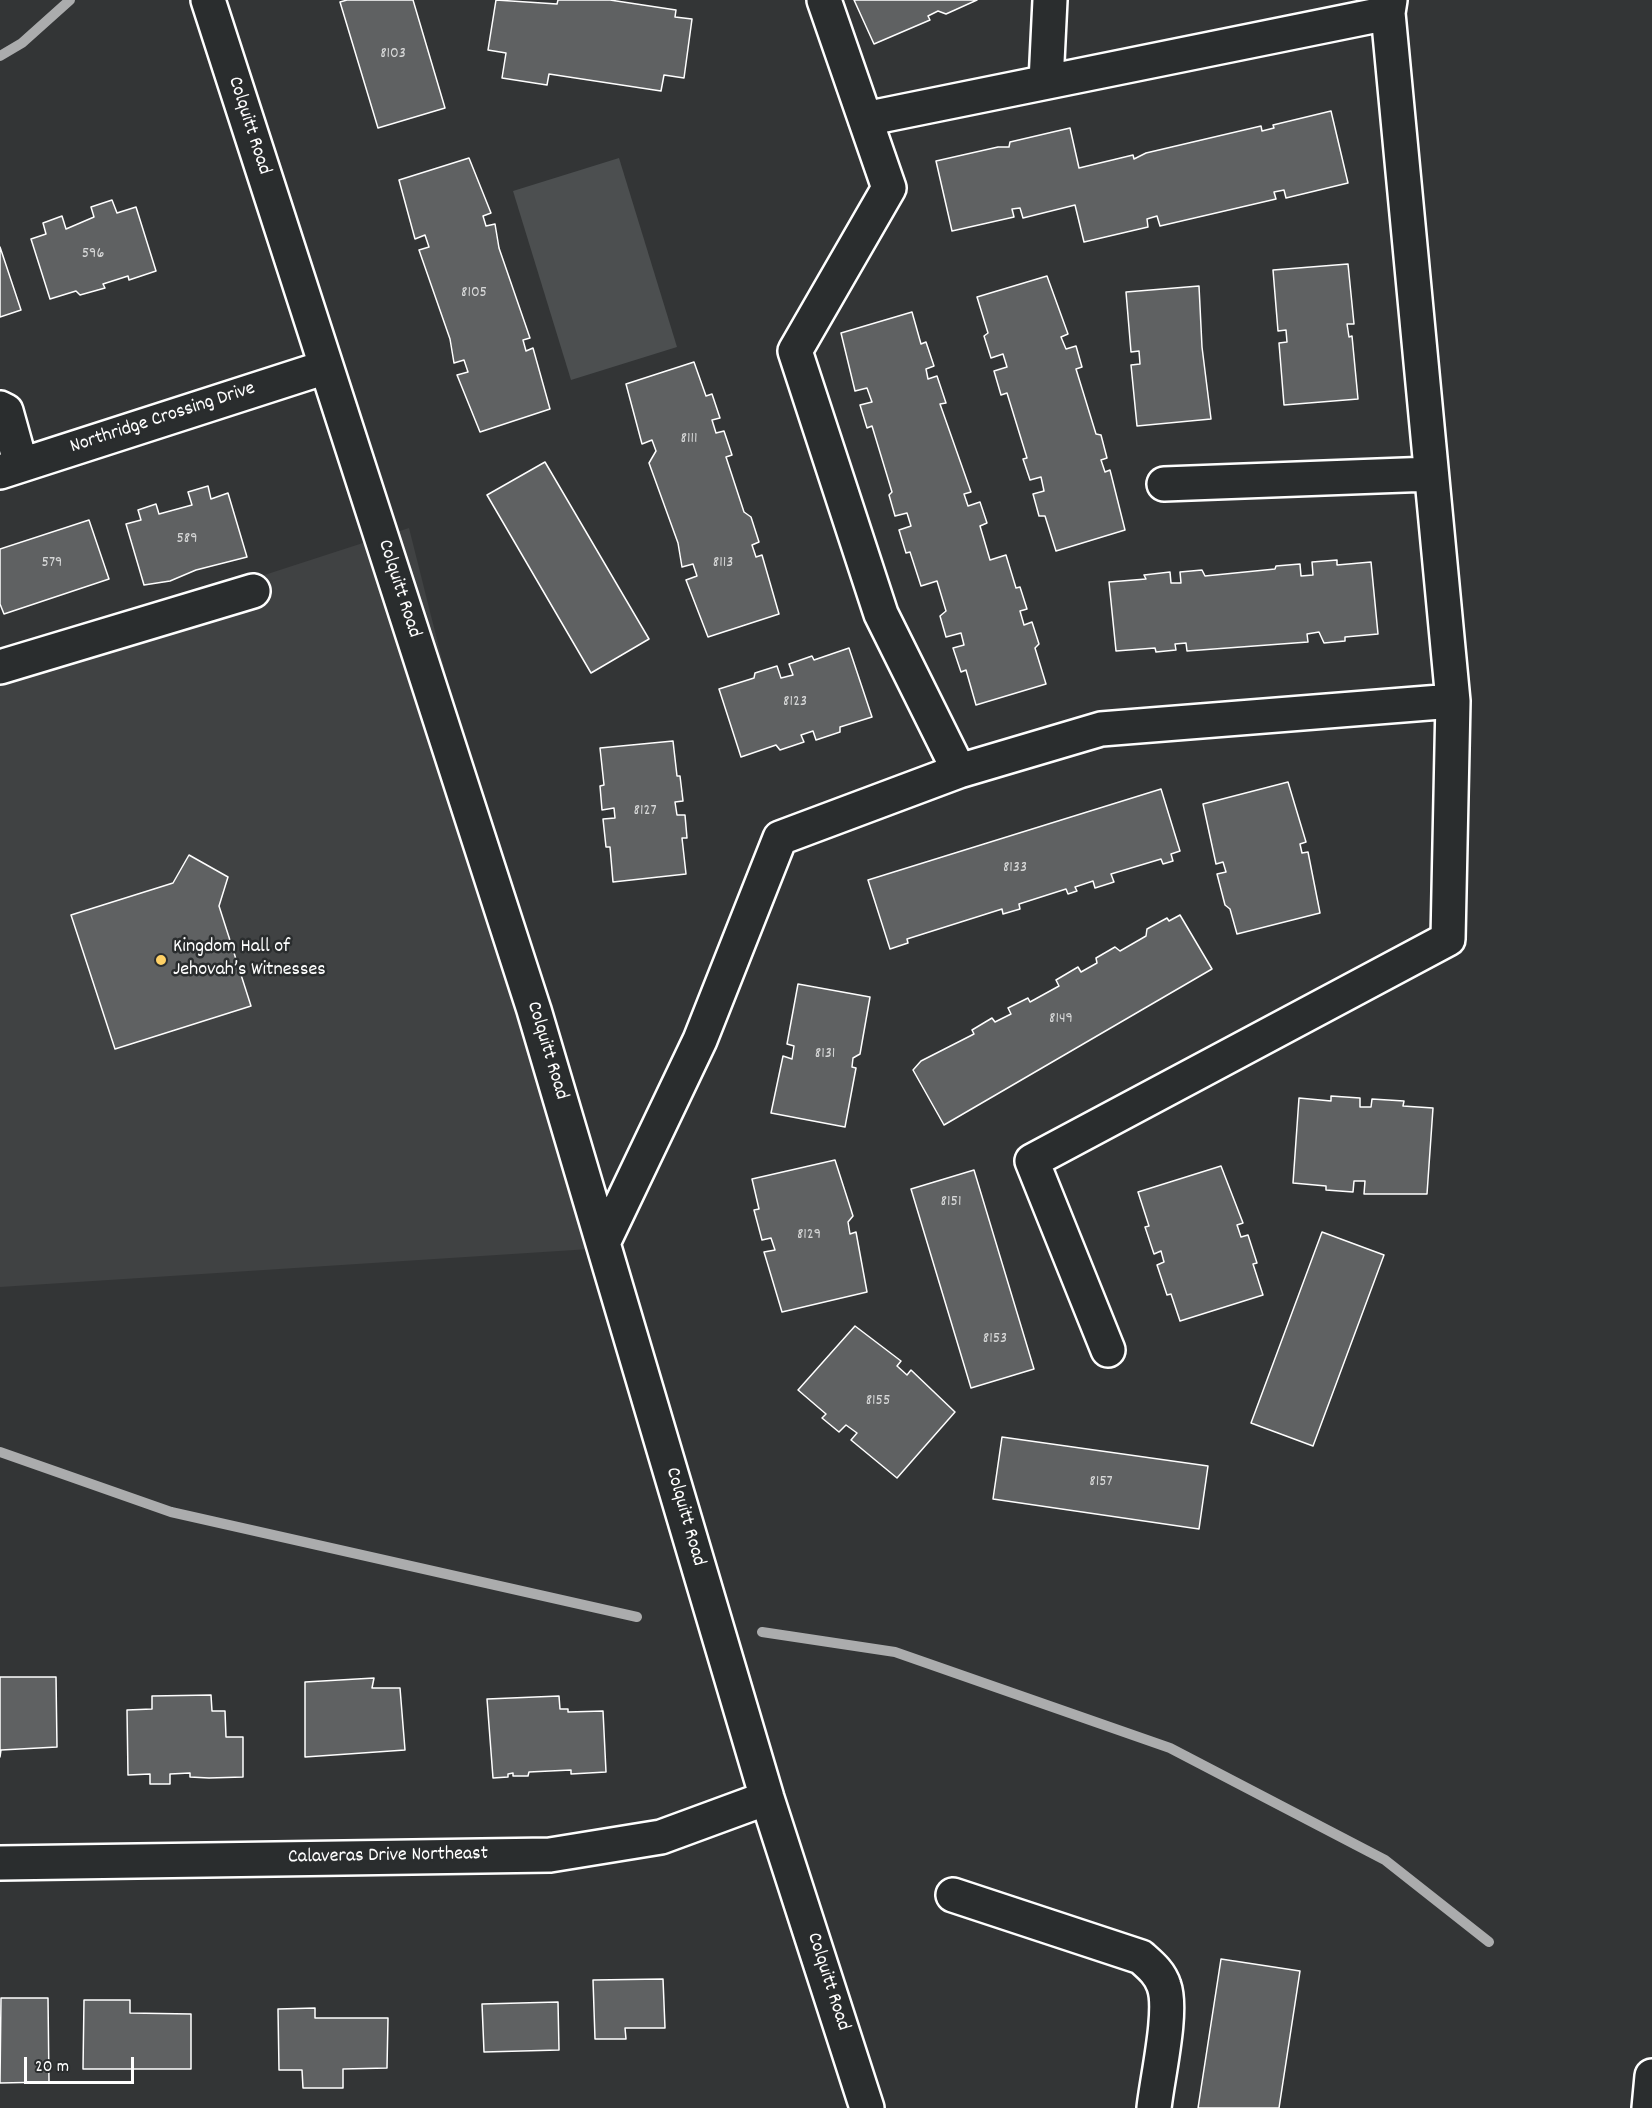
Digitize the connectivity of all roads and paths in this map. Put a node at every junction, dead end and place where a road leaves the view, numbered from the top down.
1 (208, 0) edge
2 (824, 0) edge
3 (1050, 0) edge
4 (1389, 7) edge
5 (1046, 82) junction
6 (865, 119) junction
7 (326, 367) junction
8 (0, 408) edge
9 (11, 469) edge
10 (1431, 474) junction
11 (1164, 484) dead end
12 (253, 591) dead end
13 (0, 667) edge
14 (1453, 701) junction
15 (959, 771) junction
16 (603, 1243) junction
17 (1108, 1350) dead end
18 (767, 1798) junction
19 (0, 1863) edge
20 (953, 1895) dead end
21 (1652, 2076) edge
22 (867, 2108) edge
23 (1154, 2108) edge
24 (1649, 2108) edge

1 - 7 main road, Colquitt Road
2 - 6 main road
3 - 5 main road
4 - 5 main road
4 - 10 main road
5 - 6 main road
6 - 15 main road
7 - 9 main road, Northridge Crossing Drive
7 - 16 main road, Colquitt Road
8 - 9 main road
10 - 11 main road
10 - 14 main road
12 - 13 main road
14 - 15 main road
14 - 17 main road
15 - 16 main road
16 - 18 main road, Colquitt Road
18 - 19 main road, Calaveras Drive Northeast
18 - 22 main road, Colquitt Road
20 - 23 main road
21 - 24 main road

